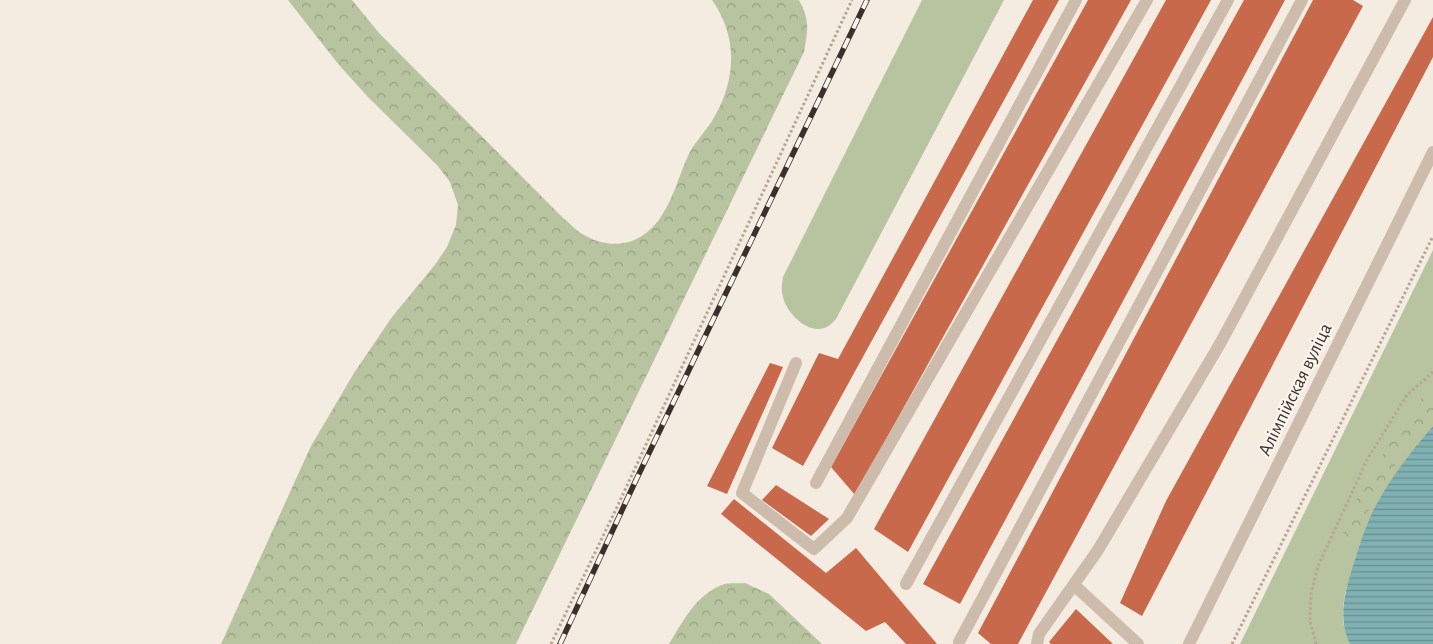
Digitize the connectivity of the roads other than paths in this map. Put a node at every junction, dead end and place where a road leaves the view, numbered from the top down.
1 (1076, 0) edge
2 (1147, 0) edge
3 (1228, 0) edge
4 (1302, 0) edge
5 (1405, 0) edge
6 (1433, 152) edge
7 (796, 364) dead end
8 (816, 483) dead end
9 (906, 584) dead end
10 (1074, 585) junction
11 (959, 642) dead end
12 (1037, 644) edge
13 (1138, 644) edge
14 (1189, 644) edge

1 - 8 street
2 - 7 street
3 - 9 street
4 - 11 street
5 - 10 street
6 - 14 street, Алімпійская вуліца
10 - 12 street
10 - 13 street

